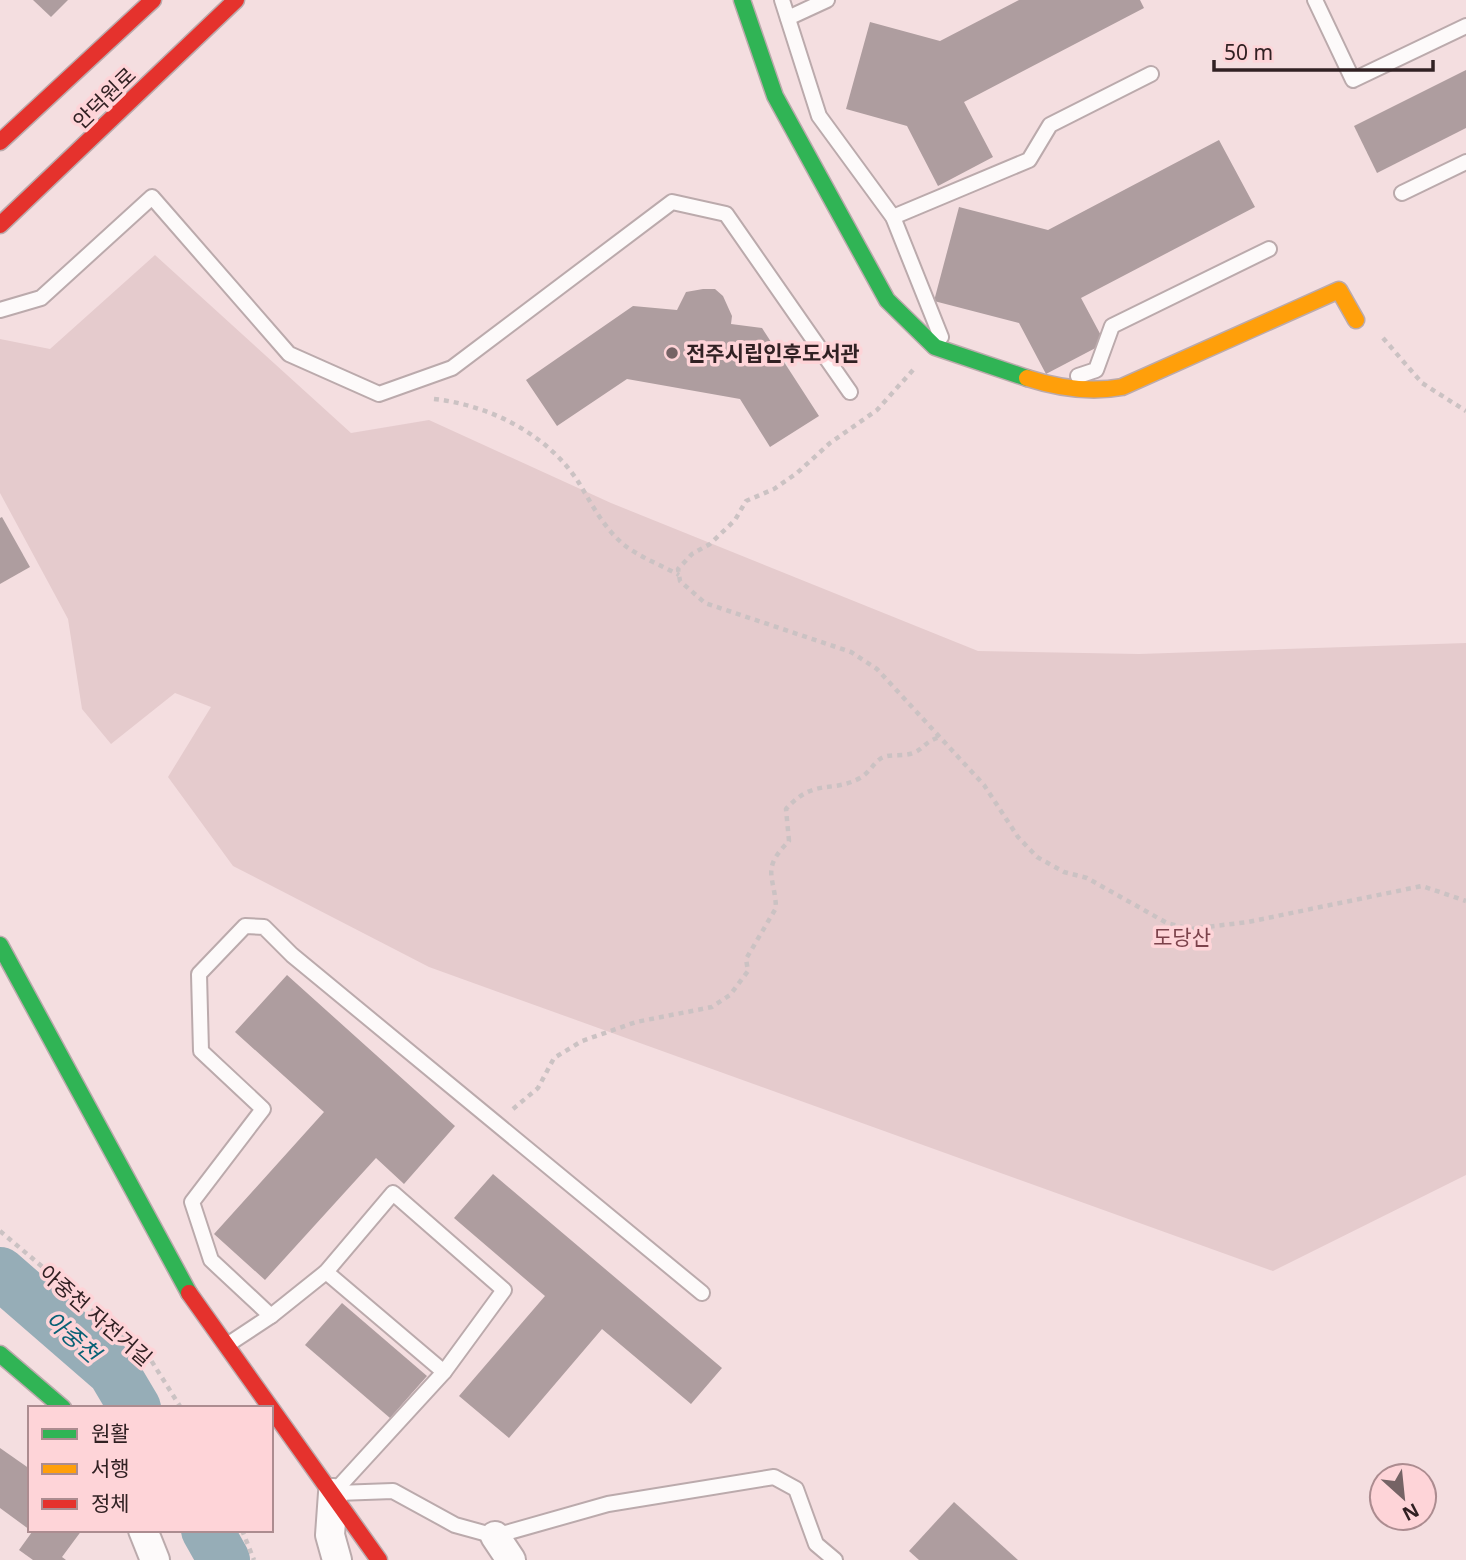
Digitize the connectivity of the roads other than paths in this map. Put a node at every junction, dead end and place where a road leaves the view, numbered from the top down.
1 (153, 0) edge
2 (236, 0) edge
3 (742, 0) edge
4 (782, 0) edge
5 (827, 0) edge
6 (1315, 0) edge
7 (788, 18) junction
8 (1466, 26) edge
9 (1151, 74) dead end
10 (0, 142) edge
11 (1466, 162) edge
12 (1402, 193) dead end
13 (893, 217) junction
14 (0, 225) edge
15 (1269, 249) dead end
16 (0, 310) edge
17 (1356, 320) road end
18 (850, 392) dead end
19 (0, 945) edge
20 (326, 1272) junction
21 (702, 1293) dead end
22 (271, 1317) junction
23 (227, 1345) junction
24 (0, 1354) edge
25 (444, 1372) junction
26 (61, 1406) edge
27 (271, 1406) edge
28 (273, 1409) edge
29 (333, 1493) junction
30 (144, 1532) edge
31 (495, 1536) junction
32 (155, 1560) edge
33 (337, 1560) edge
34 (379, 1560) edge
35 (511, 1560) edge
36 (835, 1560) edge

1 - 10 street, 안덕원로
2 - 14 street, 안덕원로
3 - 17 street
4 - 7 lane
5 - 7 lane
6 - 8 lane
7 - 13 lane
9 - 13 lane
11 - 12 lane
13 - 15 lane
16 - 18 lane
19 - 23 street
20 - 22 lane
20 - 25 lane
20 - 25 lane
21 - 22 lane
22 - 23 lane
23 - 27 street
24 - 26 street
25 - 29 lane
28 - 29 street
29 - 31 lane
29 - 33 street
29 - 34 street
30 - 32 street
31 - 35 street
31 - 36 lane

